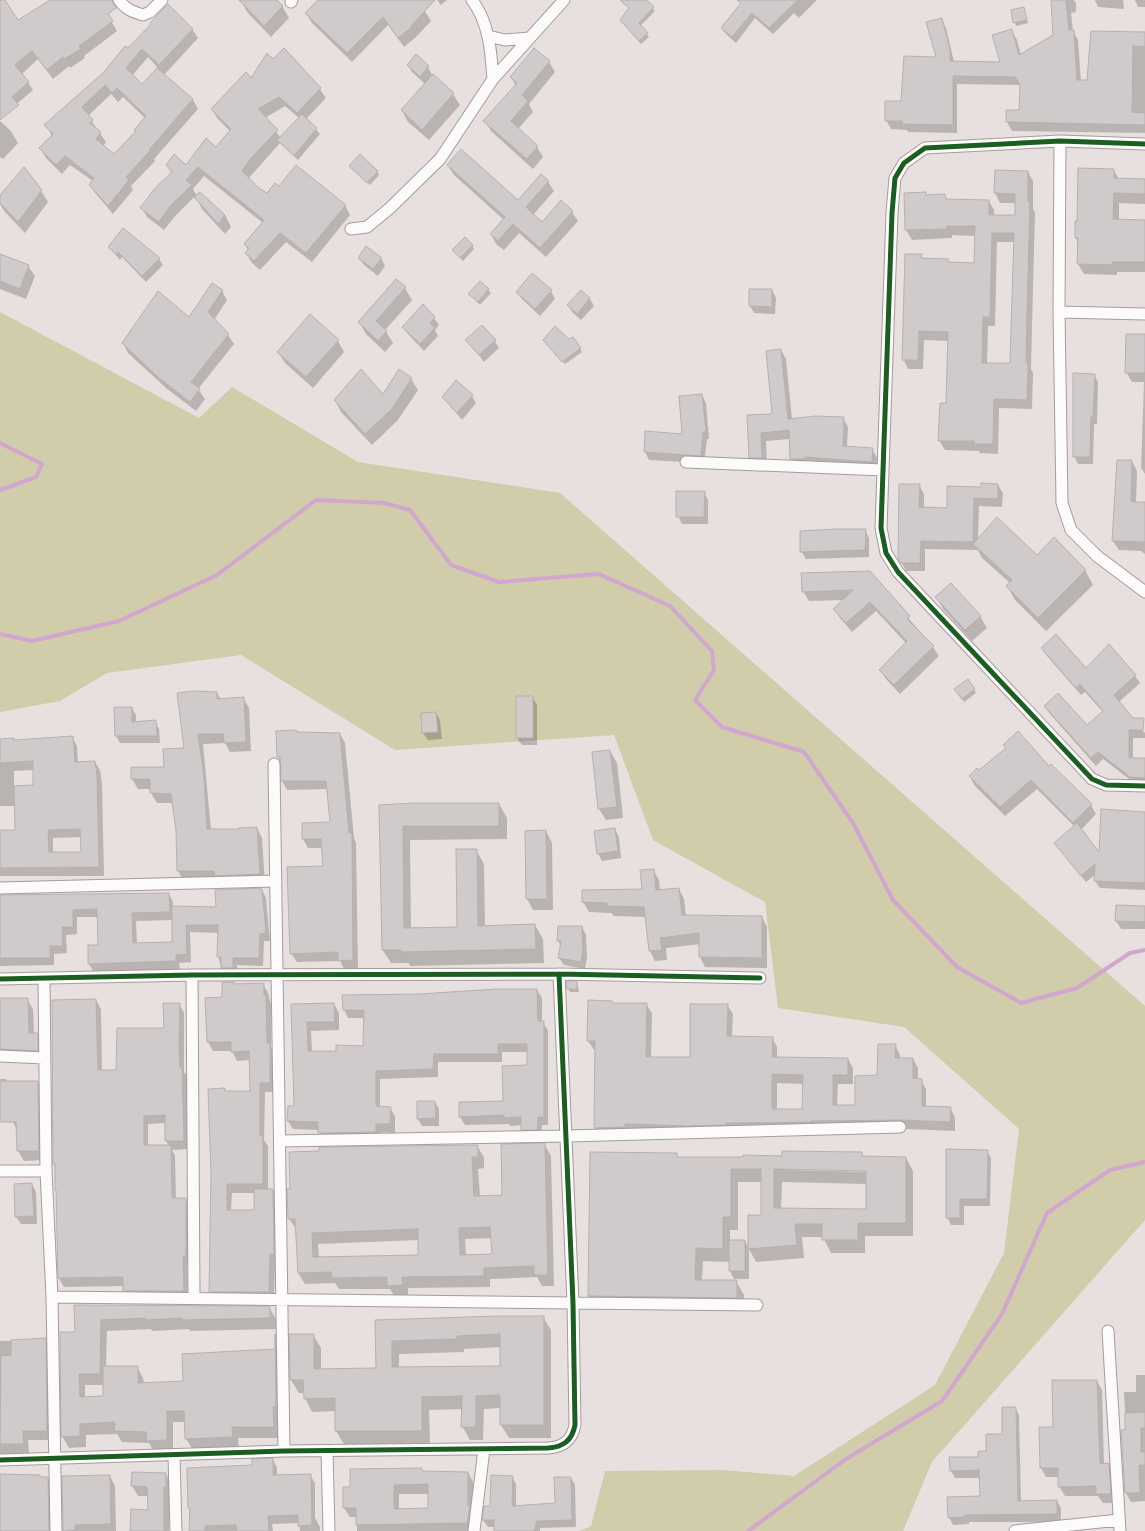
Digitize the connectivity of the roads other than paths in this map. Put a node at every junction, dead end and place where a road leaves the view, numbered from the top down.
1 (118, 0) edge
2 (162, 0) edge
3 (472, 0) edge
4 (564, 0) edge
5 (488, 36) junction
6 (529, 38) junction
7 (493, 78) junction
8 (1060, 141) junction
9 (1145, 144) edge
10 (351, 229) dead end
11 (1059, 312) junction
12 (1145, 314) edge
13 (686, 462) dead end
14 (883, 470) junction
15 (1145, 592) edge
16 (274, 764) dead end
17 (1145, 786) edge
18 (276, 881) junction
19 (0, 888) edge
20 (559, 974) junction
21 (192, 975) junction
22 (277, 976) junction
23 (760, 978) dead end
24 (0, 979) edge
25 (44, 979) junction
26 (0, 1056) edge
27 (44, 1058) junction
28 (900, 1128) dead end
29 (568, 1136) junction
30 (280, 1141) junction
31 (0, 1171) edge
32 (46, 1171) junction
33 (52, 1297) junction
34 (194, 1298) junction
35 (282, 1300) junction
36 (573, 1303) junction
37 (757, 1305) dead end
38 (1108, 1331) dead end
39 (484, 1449) junction
40 (284, 1451) junction
41 (327, 1451) junction
42 (174, 1455) junction
43 (0, 1460) edge
44 (54, 1460) junction
45 (1119, 1525) edge
46 (56, 1531) edge
47 (176, 1531) edge
48 (329, 1531) edge
49 (474, 1531) edge
50 (1015, 1531) edge

1 - 2 street
3 - 5 street
4 - 6 street
5 - 6 street
5 - 7 street
6 - 7 street
7 - 10 street
8 - 9 street
8 - 11 street
8 - 14 street
11 - 12 street
11 - 15 street
13 - 14 street
14 - 17 street
16 - 18 street
18 - 19 street
18 - 22 street
20 - 22 street
20 - 23 street
20 - 29 street
21 - 22 street
21 - 25 street
21 - 34 street
22 - 30 street
24 - 25 street
25 - 27 street
26 - 27 street
27 - 32 street
28 - 29 street
29 - 30 street
29 - 36 street
30 - 35 street
31 - 32 street
32 - 33 street
33 - 34 street
33 - 44 street
34 - 35 street
35 - 36 street
35 - 40 street
36 - 37 street
36 - 39 street
38 - 45 street
39 - 41 street
39 - 49 street
40 - 41 street
40 - 42 street
41 - 48 street
42 - 44 street
42 - 47 street
43 - 44 street
44 - 46 street
45 - 50 street

